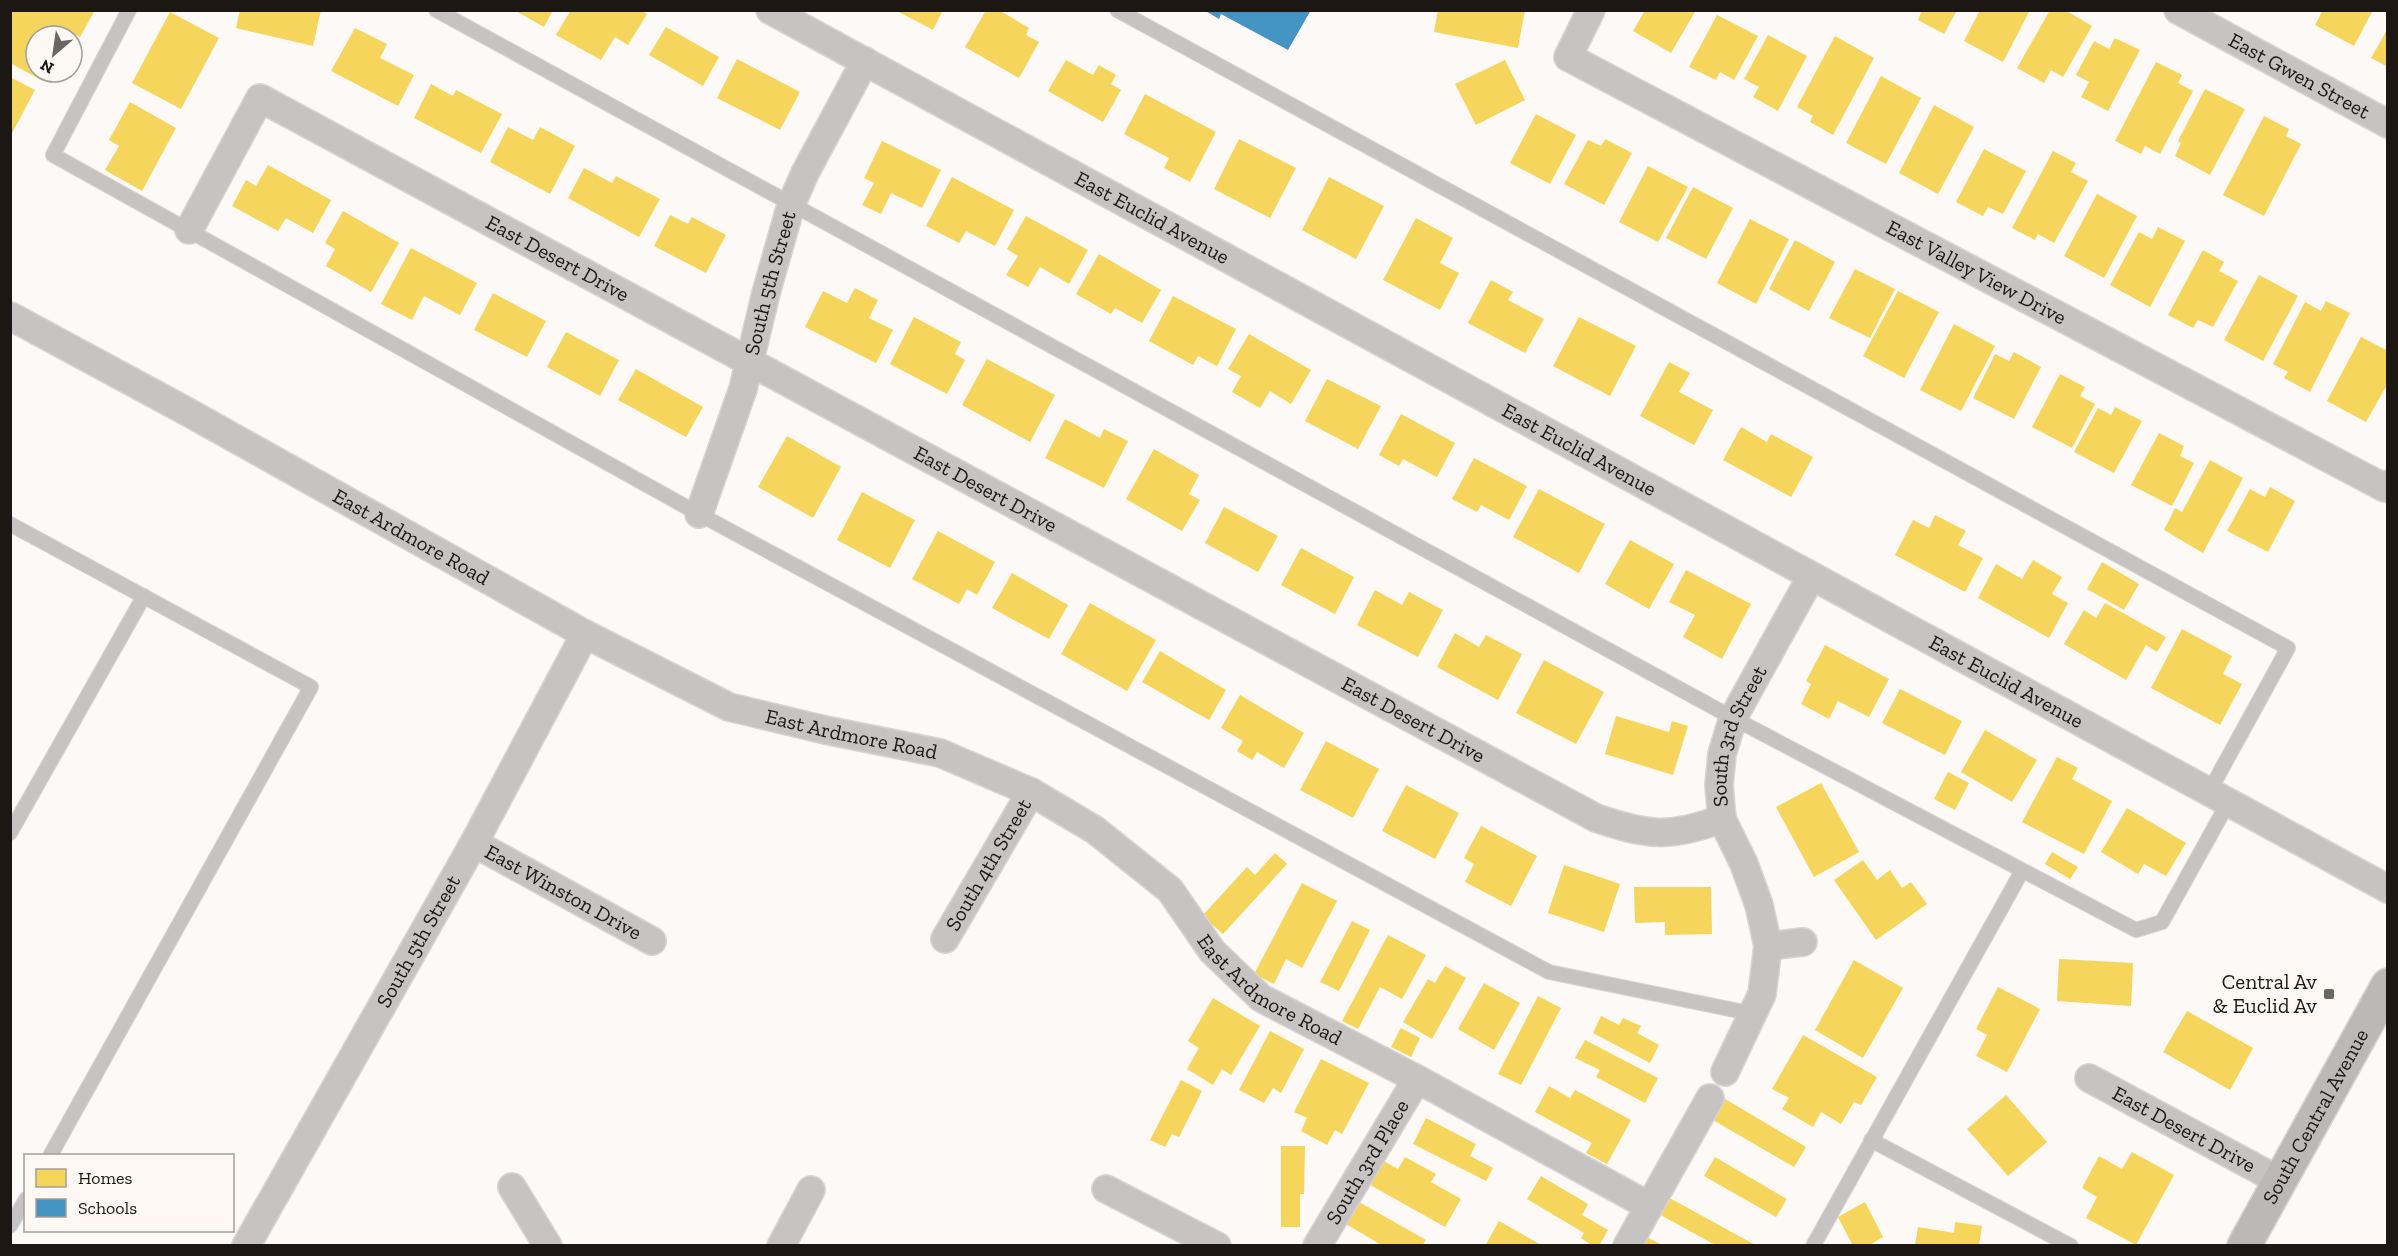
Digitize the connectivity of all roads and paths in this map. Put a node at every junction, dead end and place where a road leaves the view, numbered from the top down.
1 (129, 10) edge
2 (436, 10) edge
3 (770, 10) edge
4 (1117, 10) edge
5 (1591, 10) edge
6 (2178, 10) edge
7 (865, 61) junction
8 (2388, 124) edge
9 (791, 205) junction
10 (189, 230) junction
11 (10, 316) edge
12 (750, 361) junction
13 (2386, 486) edge
14 (699, 514) junction
15 (10, 524) edge
16 (1811, 577) junction
17 (144, 596) junction
18 (585, 634) junction
19 (1733, 718) junction
20 (1031, 792) junction
21 (2219, 798) junction
22 (1722, 819) junction
23 (10, 833) edge
24 (474, 843) junction
25 (2022, 871) junction
26 (2388, 889) edge
27 (945, 939) dead end
28 (652, 941) dead end
29 (1803, 942) dead end
30 (1768, 946) junction
31 (2388, 985) edge
32 (1754, 1014) junction
33 (1725, 1072) dead end
34 (2089, 1078) dead end
35 (1417, 1079) junction
36 (1710, 1098) dead end
37 (1871, 1140) junction
38 (51, 1154) edge
39 (2280, 1181) junction
40 (512, 1187) dead end
41 (1106, 1189) dead end
42 (811, 1190) dead end
43 (24, 1202) edge
44 (1649, 1206) junction
45 (10, 1226) edge
46 (246, 1245) edge
47 (548, 1245) edge
48 (781, 1245) edge
49 (1217, 1245) edge
50 (1317, 1245) edge
51 (1627, 1245) edge
52 (1814, 1245) edge
53 (2071, 1245) edge
54 (2244, 1245) edge

1 - 10 lane
2 - 9 lane
3 - 7 street, East Euclid Avenue
4 - 21 lane
5 - 13 street, East Valley View Drive
6 - 8 street, East Gwen Street
7 - 9 street, South 5th Street
7 - 16 street, East Euclid Avenue
9 - 12 street, South 5th Street
9 - 19 lane
10 - 12 street, East Desert Drive
10 - 14 lane
11 - 18 street, East Ardmore Road
12 - 14 street, South 5th Street
12 - 22 street, East Desert Drive
14 - 32 lane
15 - 17 lane
16 - 19 street, South 3rd Street
16 - 21 street, East Euclid Avenue
17 - 23 lane
17 - 38 lane
18 - 20 street, East Ardmore Road
18 - 24 street, South 5th Street
19 - 22 street, South 3rd Street
19 - 25 lane
20 - 27 street, South 4th Street
20 - 35 street, East Ardmore Road
21 - 25 lane
21 - 26 street, East Euclid Avenue
22 - 30 street, South 3rd Street
24 - 28 street, East Winston Drive
24 - 46 street, South 5th Street
25 - 37 lane
29 - 30 street
30 - 32 street, South 3rd Street
31 - 39 main road, South Central Avenue
32 - 33 street, South 3rd Street
34 - 39 street, East Desert Drive
35 - 44 street, East Ardmore Road
35 - 50 street, South 3rd Place
36 - 44 street
37 - 52 lane
37 - 53 lane
39 - 54 main road, South Central Avenue
40 - 47 street
41 - 49 street
42 - 48 street
43 - 45 lane
44 - 51 street

